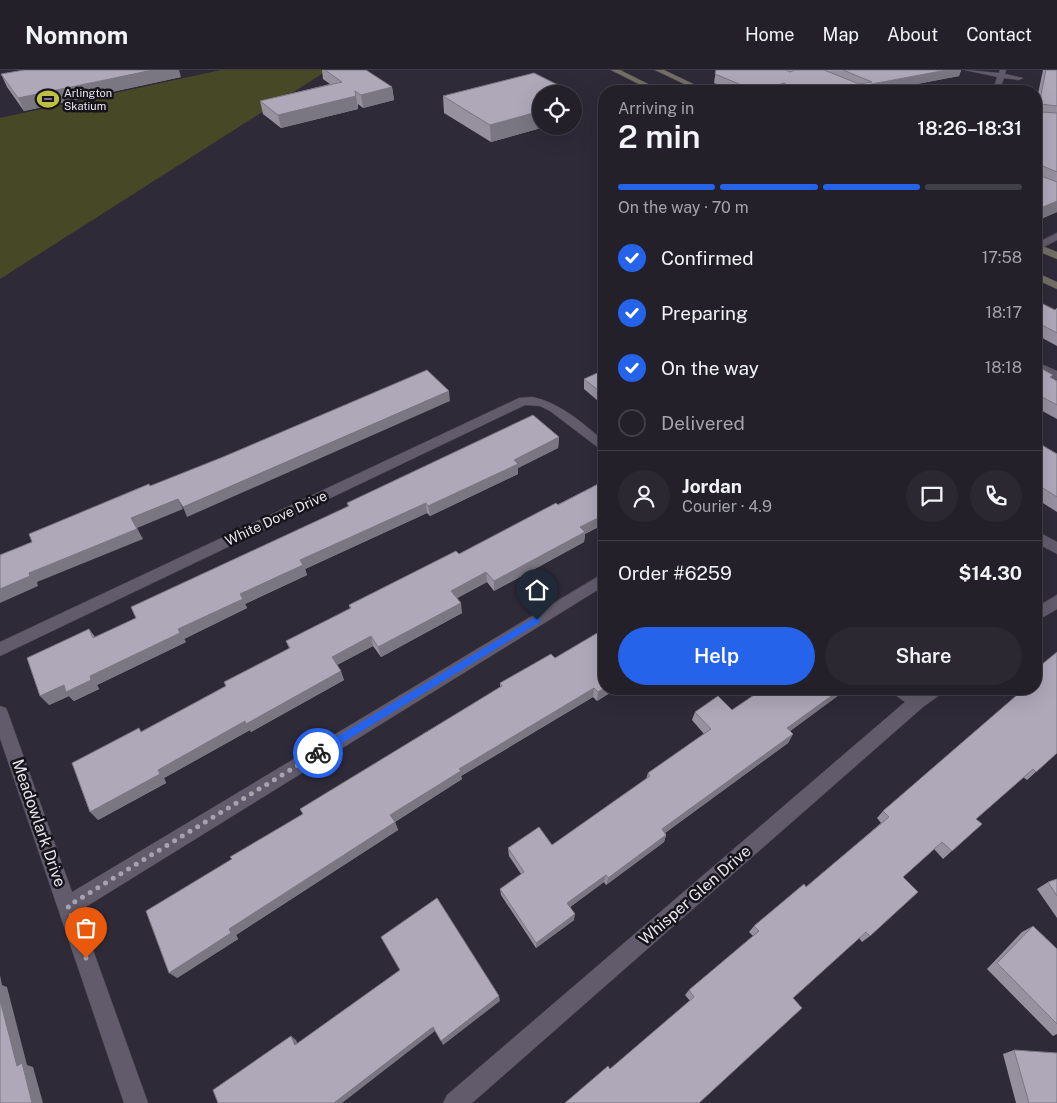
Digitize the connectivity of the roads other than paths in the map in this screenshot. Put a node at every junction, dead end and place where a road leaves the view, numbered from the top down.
1 (614, 70) edge
2 (658, 70) edge
3 (968, 70) edge
4 (1002, 73) edge
5 (1019, 77) edge
6 (645, 85) edge
7 (691, 85) edge
8 (998, 85) edge
9 (1057, 236) edge
10 (1042, 243) edge
11 (1042, 249) edge
12 (1057, 256) edge
13 (1042, 278) edge
14 (1057, 286) edge
15 (1042, 368) edge
16 (1057, 376) edge
17 (598, 443) edge
18 (1042, 539) edge
19 (1057, 549) edge
20 (598, 583) edge
21 (1057, 600) edge
22 (1042, 611) edge
23 (0, 649) edge
24 (907, 695) edge
25 (926, 695) edge
26 (916, 702) junction
27 (0, 713) edge
28 (68, 906) junction
29 (136, 1103) edge
30 (455, 1103) edge

1 - 6 main road
2 - 7 main road
3 - 4 street
4 - 5 street
4 - 8 street
9 - 10 street
11 - 12 main road
13 - 14 main road
15 - 16 street
17 - 23 street, White Dove Drive
18 - 19 street
20 - 28 street
21 - 22 street
24 - 26 street
25 - 26 street, Whisper Glen Drive
26 - 30 street, Whisper Glen Drive
27 - 28 street, Meadowlark Drive
28 - 29 street, Meadowlark Drive

